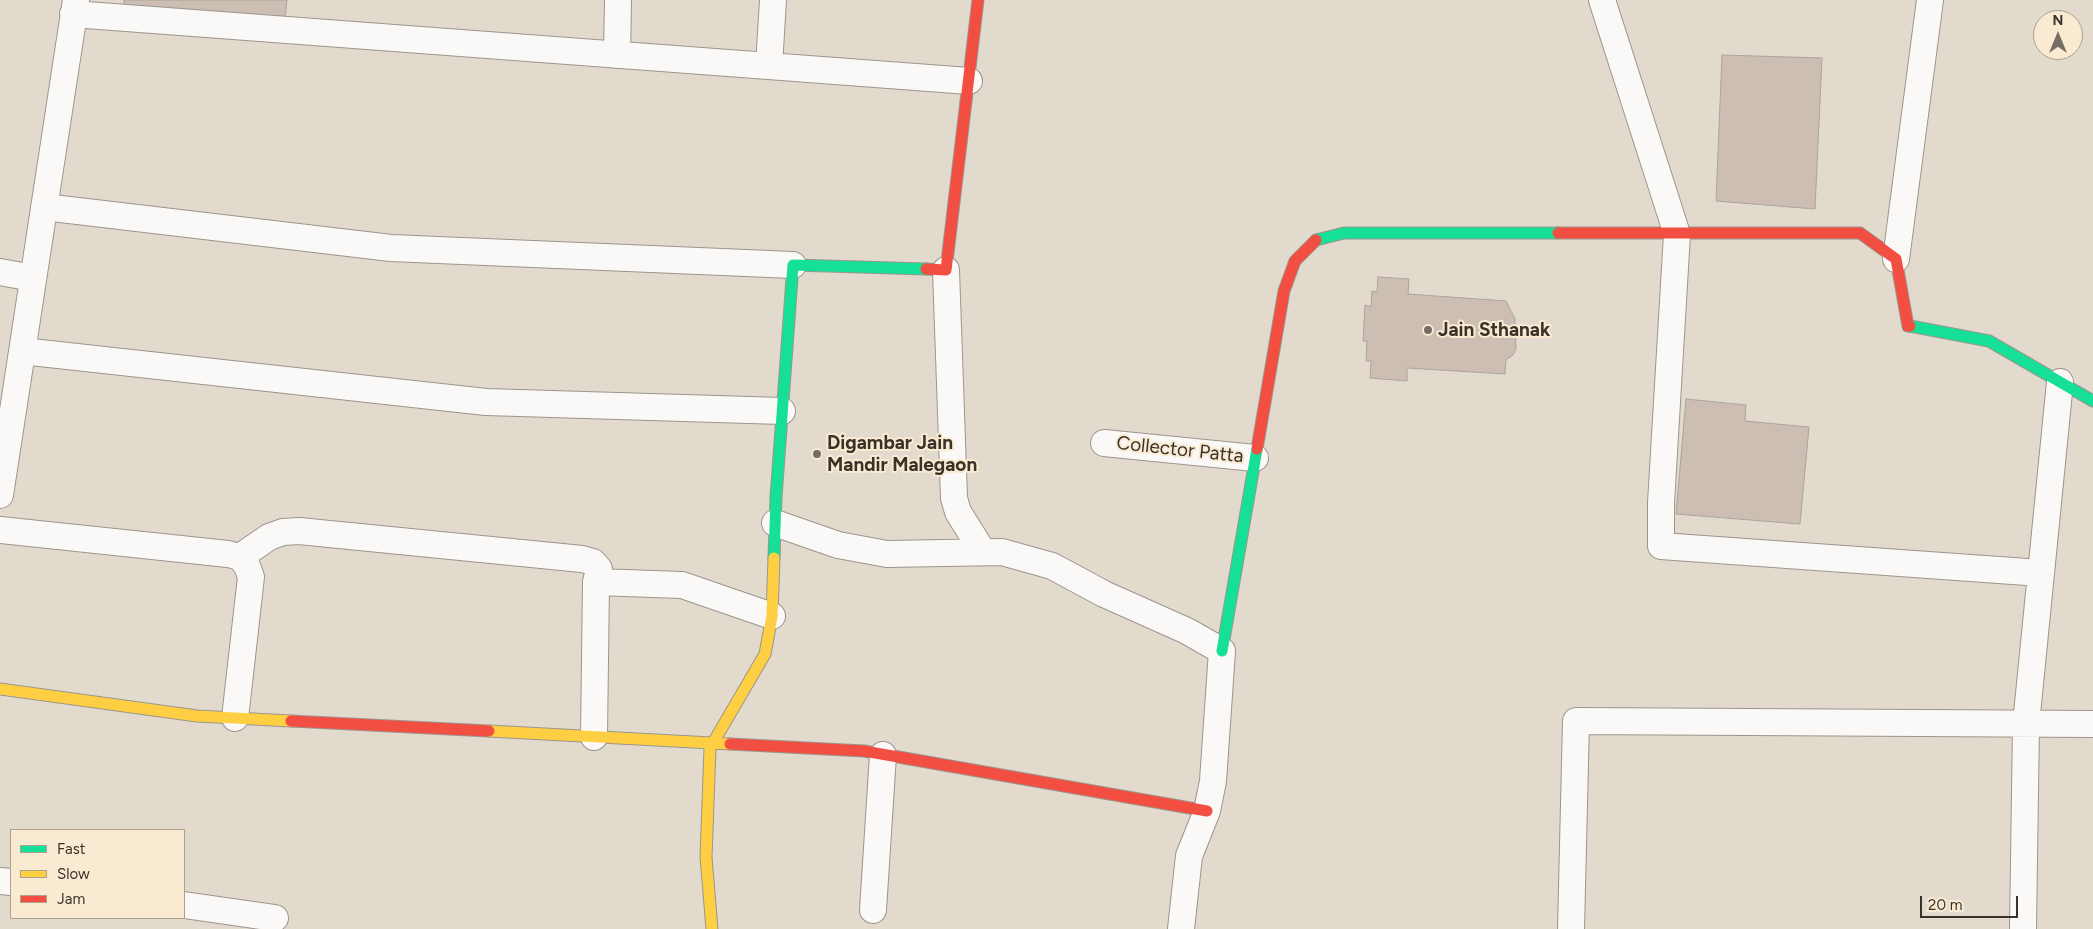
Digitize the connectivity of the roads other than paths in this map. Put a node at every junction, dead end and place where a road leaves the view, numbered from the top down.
1 (618, 0) edge
2 (773, 0) edge
3 (978, 0) edge
4 (1602, 0) edge
5 (1930, 0) edge
6 (75, 7) edge
7 (617, 55) junction
8 (769, 66) junction
9 (968, 81) junction
10 (44, 207) junction
11 (1678, 234) junction
12 (1896, 259) junction
13 (793, 265) junction
14 (946, 270) junction
15 (0, 272) edge
16 (33, 278) junction
17 (22, 351) junction
18 (2060, 382) junction
19 (2093, 401) edge
20 (782, 411) junction
21 (1104, 443) dead end
22 (1256, 458) junction
23 (0, 495) edge
24 (775, 523) junction
25 (0, 530) edge
26 (983, 552) junction
27 (240, 558) junction
28 (2041, 573) junction
29 (596, 582) junction
30 (772, 616) junction
31 (1222, 651) junction
32 (0, 688) edge
33 (235, 718) junction
34 (2026, 724) junction
35 (2093, 724) edge
36 (594, 737) junction
37 (713, 743) junction
38 (883, 755) junction
39 (1207, 811) junction
40 (185, 905) edge
41 (873, 910) dead end
42 (276, 918) dead end
43 (712, 929) edge
44 (1181, 929) edge
45 (1572, 929) edge
46 (2023, 929) edge

1 - 7 street
2 - 8 street
3 - 9 street
4 - 11 street
5 - 12 street
6 - 7 street
6 - 10 street
7 - 8 street
8 - 9 street
9 - 14 street
10 - 13 street
10 - 16 street
11 - 12 street
11 - 22 street
11 - 28 street
12 - 18 street
13 - 14 street
13 - 20 street
14 - 26 street
15 - 16 street
16 - 17 street
17 - 20 street
17 - 23 street
18 - 19 street
18 - 28 street
20 - 24 street
21 - 22 street, Collector Patta
22 - 31 street
24 - 26 street
24 - 30 street
25 - 27 street
26 - 31 street
27 - 29 street
27 - 33 street
28 - 34 street
29 - 30 street
29 - 36 street
30 - 37 street
31 - 39 street
32 - 33 street
33 - 36 street
34 - 35 street
34 - 45 street
34 - 46 street
36 - 37 street
37 - 38 street
37 - 43 street
38 - 39 street
38 - 41 street
39 - 44 street
40 - 42 street

